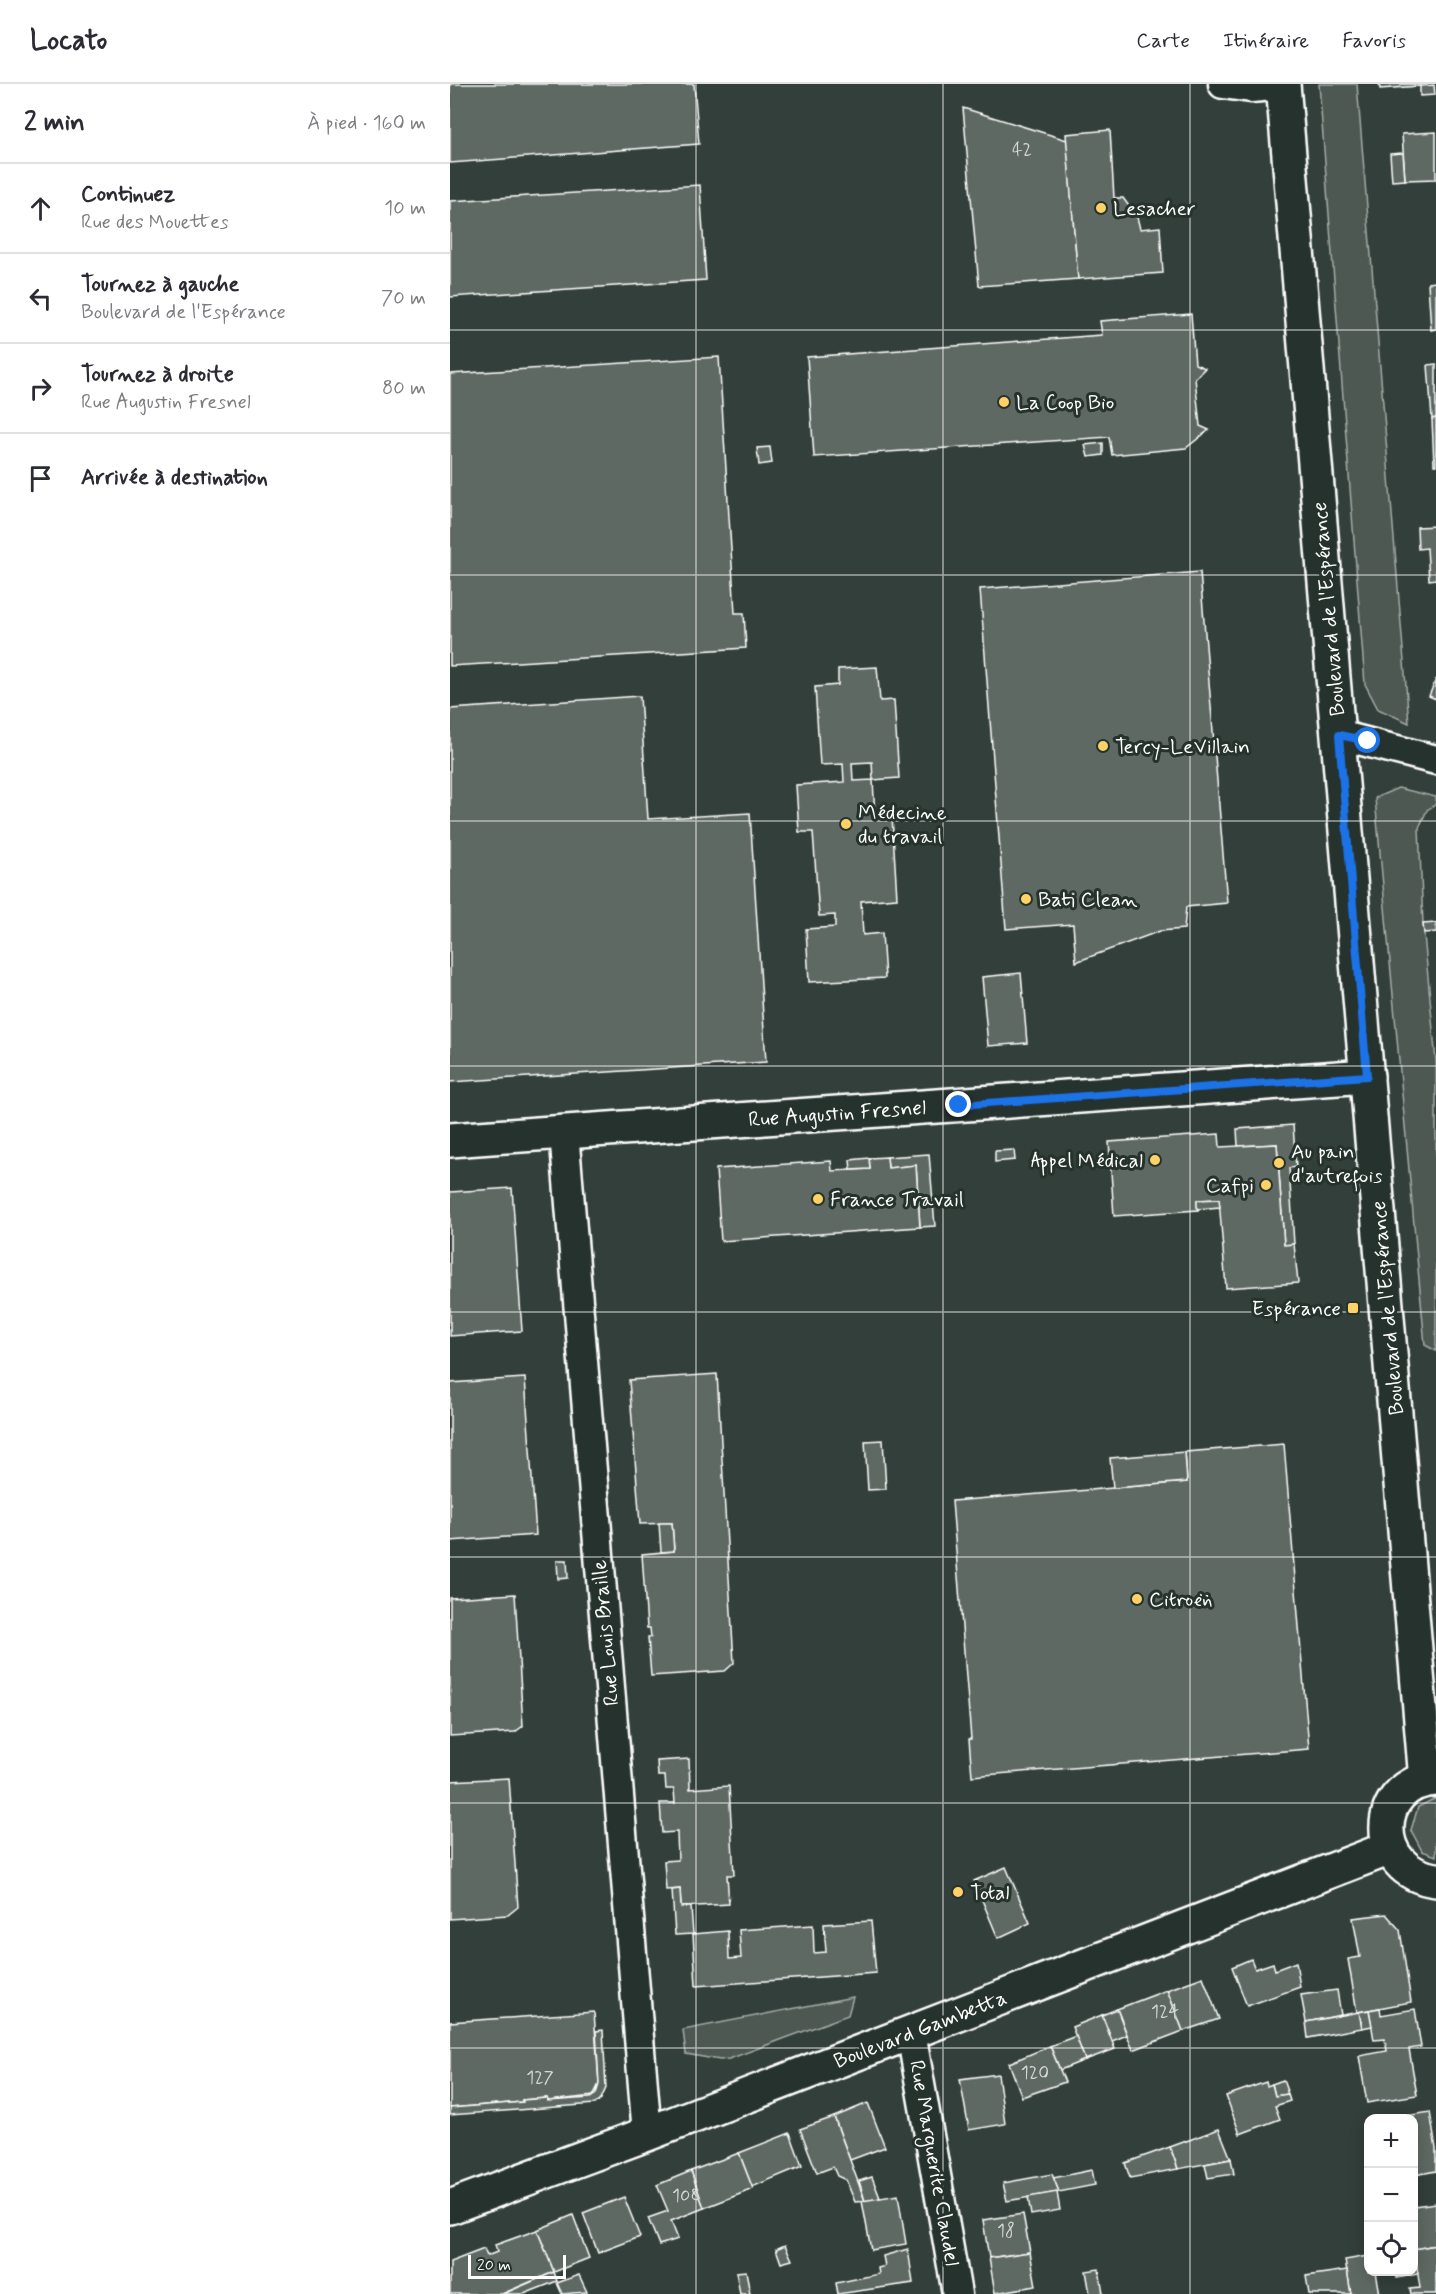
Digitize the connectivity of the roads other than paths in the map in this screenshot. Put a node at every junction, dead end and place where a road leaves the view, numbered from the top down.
1 (1223, 84) edge
2 (1283, 84) edge
3 (1339, 735) junction
4 (1436, 760) edge
5 (1367, 1076) junction
6 (564, 1132) junction
7 (450, 1140) edge
8 (1425, 1647) edge
9 (1431, 1779) edge
10 (1390, 1848) junction
11 (1436, 1880) edge
12 (911, 2033) junction
13 (647, 2134) junction
14 (450, 2207) edge
15 (957, 2294) edge

1 - 2 street
2 - 3 main road, Boulevard de l'Espérance
3 - 4 street
3 - 5 main road, Boulevard de l'Espérance
5 - 6 main road, Rue Augustin Fresnel
5 - 8 main road, Boulevard de l'Espérance
6 - 7 main road, Rue Augustin Fresnel
6 - 13 street, Rue Louis Braille
8 - 9 main road, Boulevard de l'Espérance
9 - 10 main road
10 - 11 main road
10 - 12 main road, Boulevard Gambetta
12 - 13 main road, Boulevard Gambetta
12 - 15 street, Rue Marguerite Claudel
13 - 14 main road, Boulevard Gambetta

